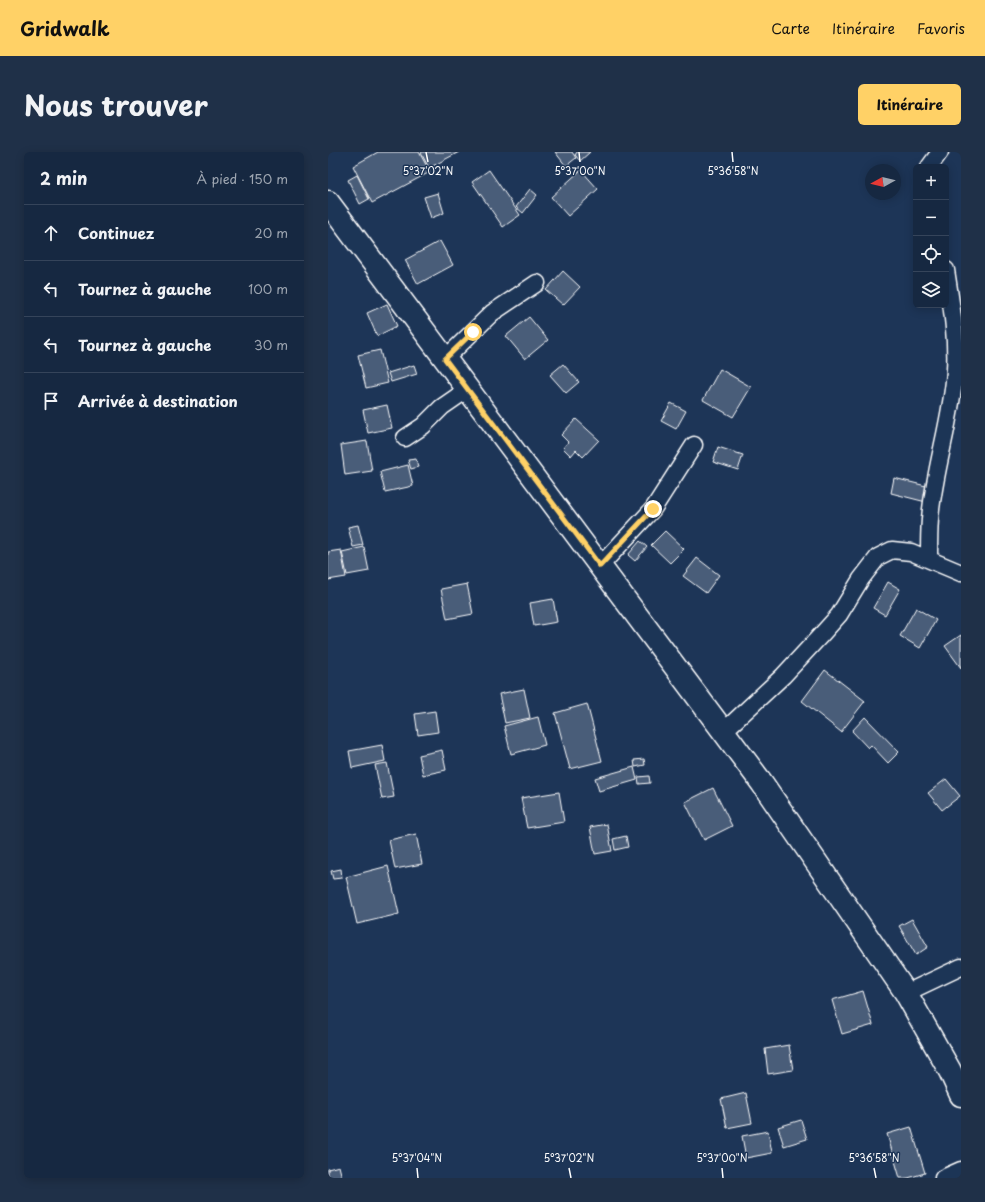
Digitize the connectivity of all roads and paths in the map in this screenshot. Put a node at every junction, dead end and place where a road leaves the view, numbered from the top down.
1 (940, 152) edge
2 (931, 164) edge
3 (328, 202) edge
4 (946, 272) edge
5 (536, 283) dead end
6 (445, 359) junction
7 (468, 389) junction
8 (405, 438) dead end
9 (694, 445) dead end
10 (930, 559) junction
11 (600, 566) junction
12 (961, 572) edge
13 (724, 730) junction
14 (961, 967) edge
15 (906, 993) junction
16 (961, 1095) edge
17 (961, 1170) edge
18 (943, 1178) edge

1 - 2 street
3 - 6 main road
4 - 10 street
5 - 6 street
6 - 7 main road
7 - 8 street
7 - 11 main road
9 - 11 street
10 - 12 street
10 - 13 street
11 - 13 main road
13 - 15 main road
14 - 15 street
15 - 16 main road
17 - 18 street

